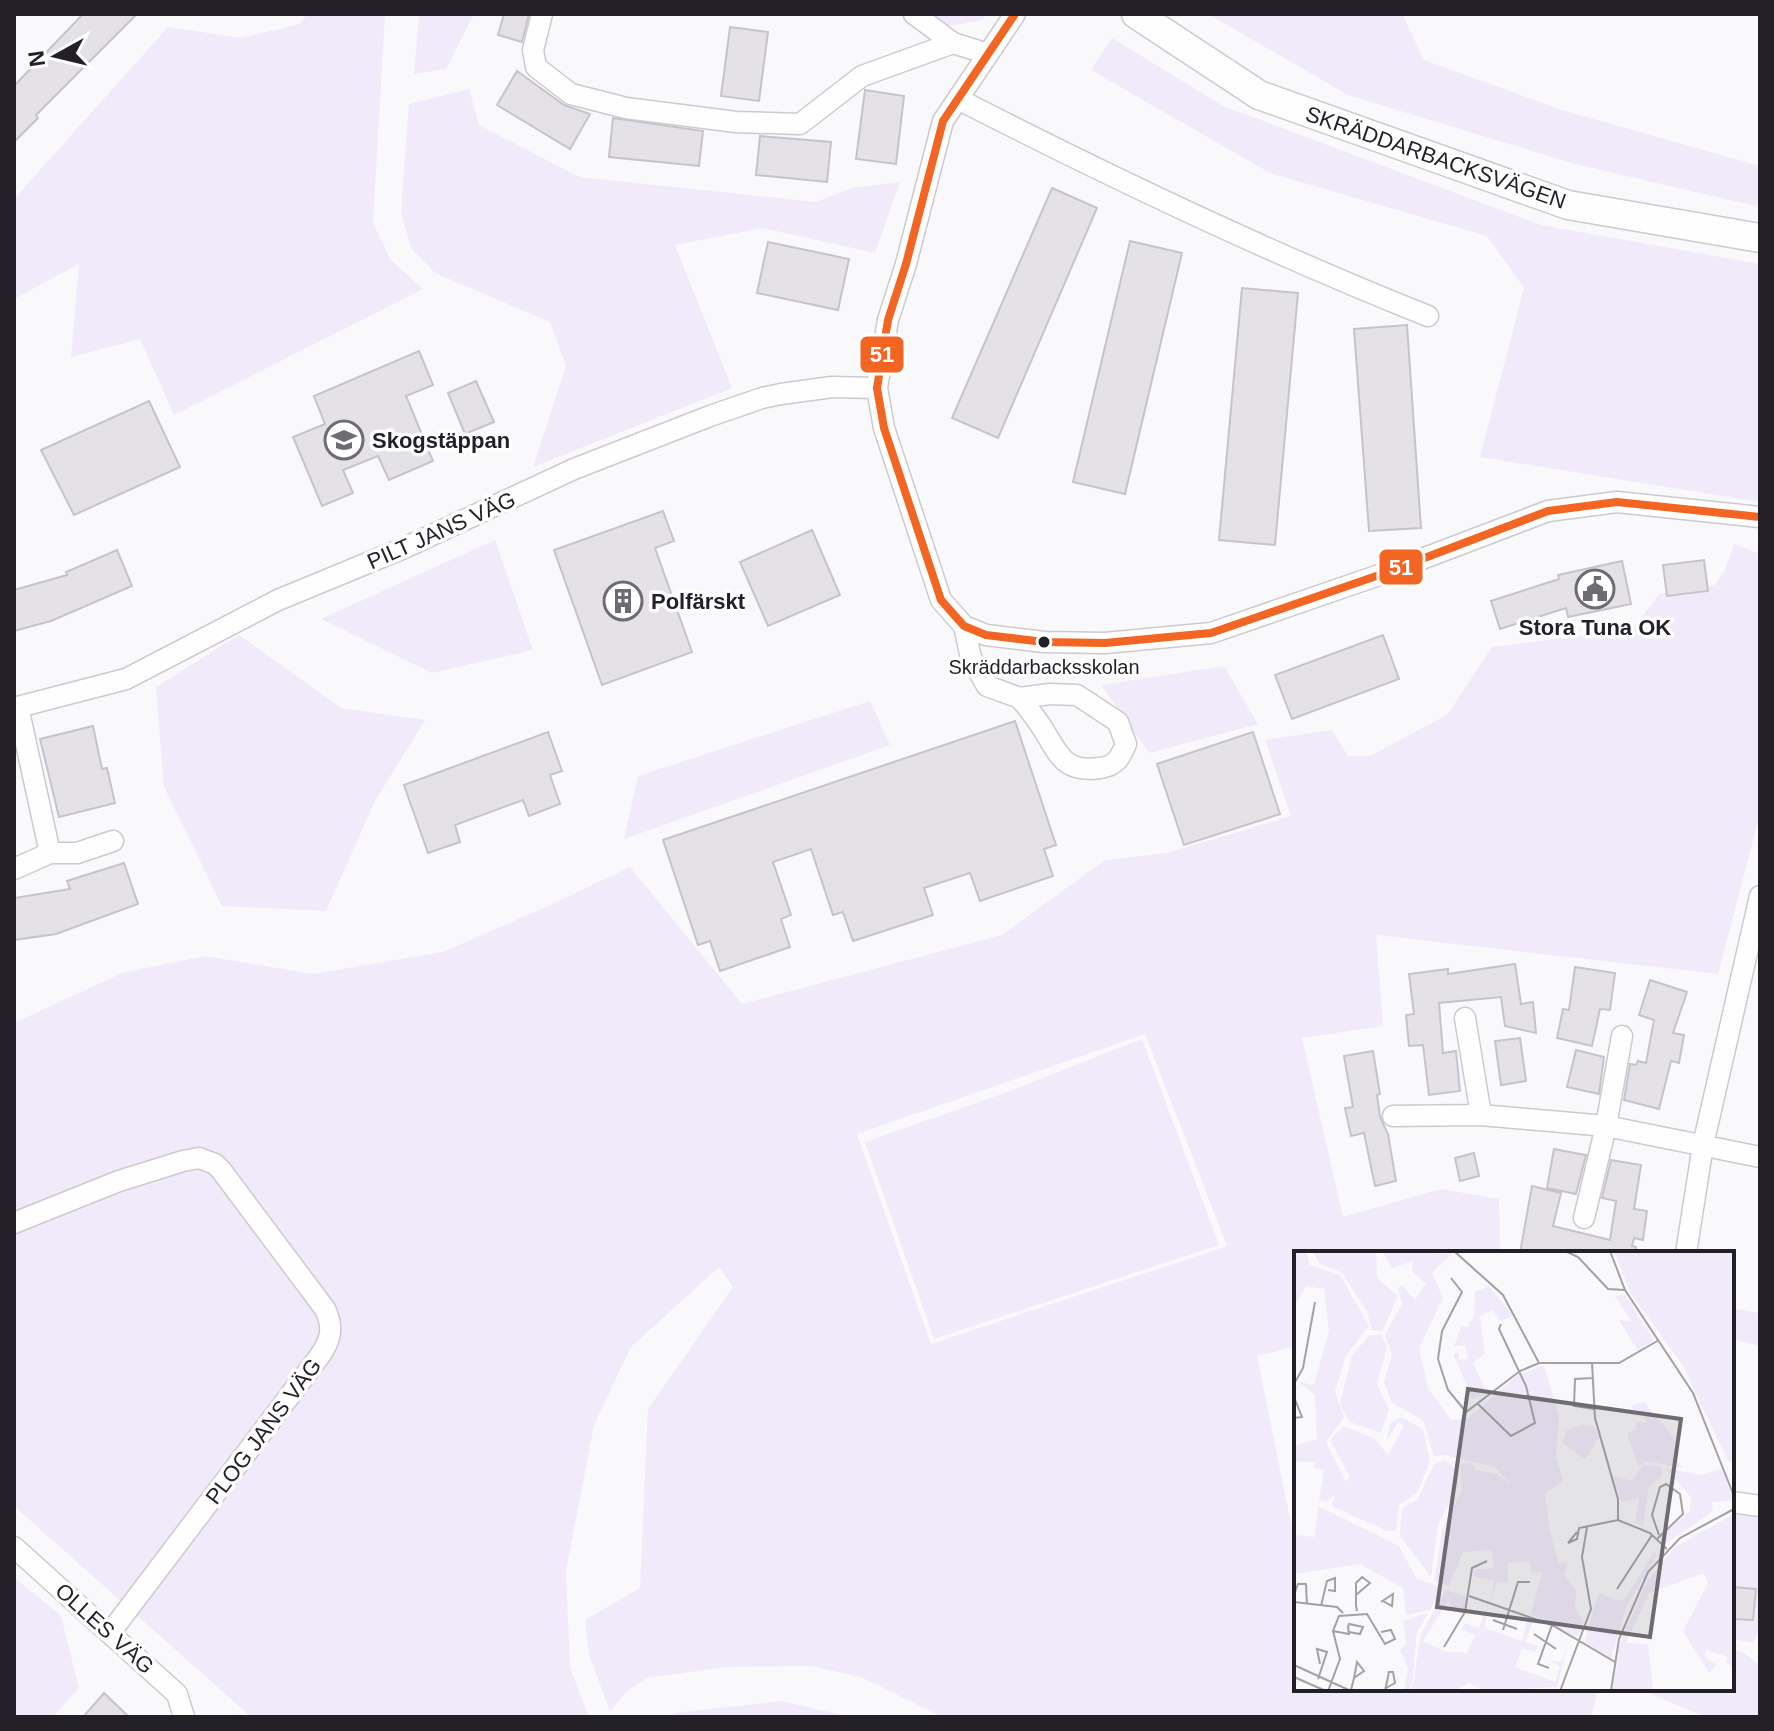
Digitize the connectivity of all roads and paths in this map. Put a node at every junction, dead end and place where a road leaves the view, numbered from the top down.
1 (542, 14) edge
2 (914, 14) edge
3 (1015, 14) edge
4 (1136, 14) edge
5 (953, 43) junction
6 (988, 54) junction
7 (958, 99) junction
8 (1760, 238) edge
9 (1428, 316) dead end
10 (877, 388) junction
11 (1760, 517) edge
12 (964, 626) junction
13 (1020, 698) junction
14 (16, 707) edge
15 (113, 841) dead end
16 (50, 853) junction
17 (14, 869) edge
18 (1760, 896) edge
19 (1465, 1018) dead end
20 (1622, 1036) dead end
21 (1481, 1115) junction
22 (1393, 1116) dead end
23 (1606, 1126) junction
24 (1703, 1145) junction
25 (1760, 1157) edge
26 (1584, 1218) dead end
27 (14, 1223) edge
28 (1686, 1251) edge
29 (1734, 1502) edge
30 (1760, 1506) edge
31 (14, 1547) edge
32 (110, 1633) junction
33 (184, 1717) edge

1 - 5 street
2 - 5 street
3 - 6 street
4 - 8 street, SKRÄDDARBACKSVÄGEN
5 - 6 street
6 - 7 street
7 - 9 street
7 - 10 street
10 - 12 street
10 - 14 street, PILT JANS VÄG
11 - 12 street
12 - 13 street
13 - 13 street
14 - 16 street
15 - 16 street
16 - 17 street
18 - 24 street
19 - 21 street
20 - 23 street
21 - 22 street
21 - 23 street
23 - 24 street
23 - 26 street
24 - 25 street
24 - 28 street
27 - 32 street, PLOG JANS VÄG
29 - 30 street
31 - 32 street, OLLES VÄG
32 - 33 street, OLLES VÄG

